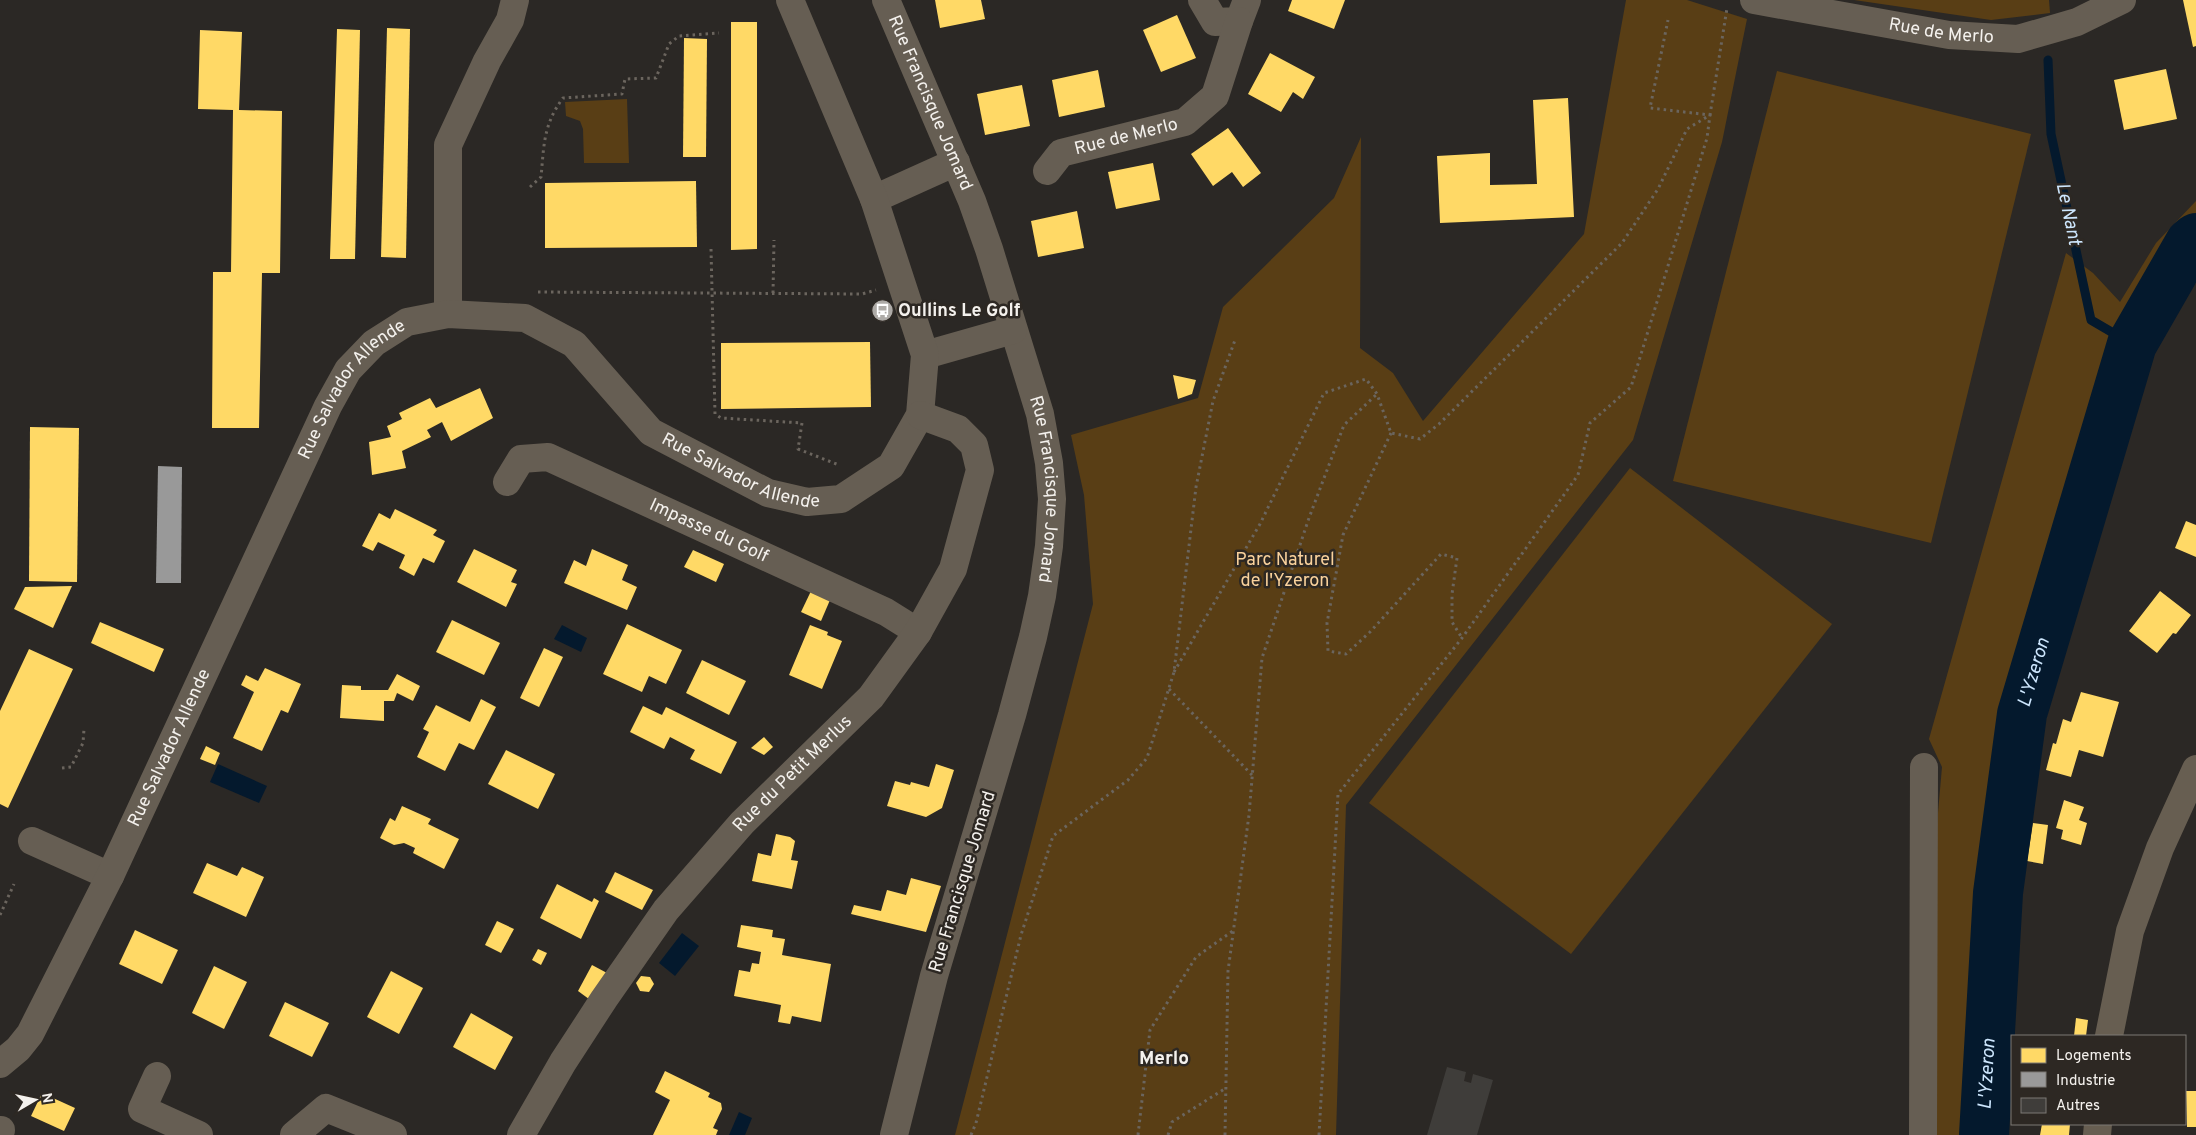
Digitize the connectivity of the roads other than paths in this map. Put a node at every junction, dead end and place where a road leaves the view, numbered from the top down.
1 (515, 0) edge
2 (790, 0) edge
3 (886, 0) edge
4 (1202, 0) edge
5 (1754, 0) edge
6 (2122, 0) edge
7 (1243, 10) edge
8 (956, 162) junction
9 (1047, 171) dead end
10 (874, 199) junction
11 (448, 314) junction
12 (1014, 330) junction
13 (925, 355) junction
14 (920, 415) junction
15 (507, 482) dead end
16 (918, 632) junction
17 (1924, 767) dead end
18 (2196, 769) edge
19 (32, 841) dead end
20 (110, 876) junction
21 (2109, 1035) edge
22 (0, 1064) edge
23 (157, 1076) dead end
24 (199, 1135) edge
25 (294, 1135) edge
26 (393, 1135) edge
27 (521, 1135) edge
28 (894, 1135) edge
29 (1924, 1135) edge

1 - 11 street
2 - 10 street, Rue Salvador Allende
3 - 8 street, Rue Francisque Jomard
4 - 7 street, Rue de Merlo
5 - 6 street, Rue de Merlo
7 - 9 street, Rue de Merlo
8 - 10 street
8 - 12 street, Rue Francisque Jomard
10 - 13 street, Rue Salvador Allende
11 - 14 street, Rue Salvador Allende
11 - 20 street, Rue Salvador Allende
12 - 13 street
12 - 28 street, Rue Francisque Jomard
13 - 14 street, Rue Salvador Allende
14 - 16 street, Rue du Petit Merlus
15 - 16 street, Impasse du Golf
16 - 27 street, Rue du Petit Merlus
17 - 29 street
18 - 21 main road
19 - 20 street
20 - 22 street, Rue Salvador Allende
23 - 24 street
25 - 26 street

